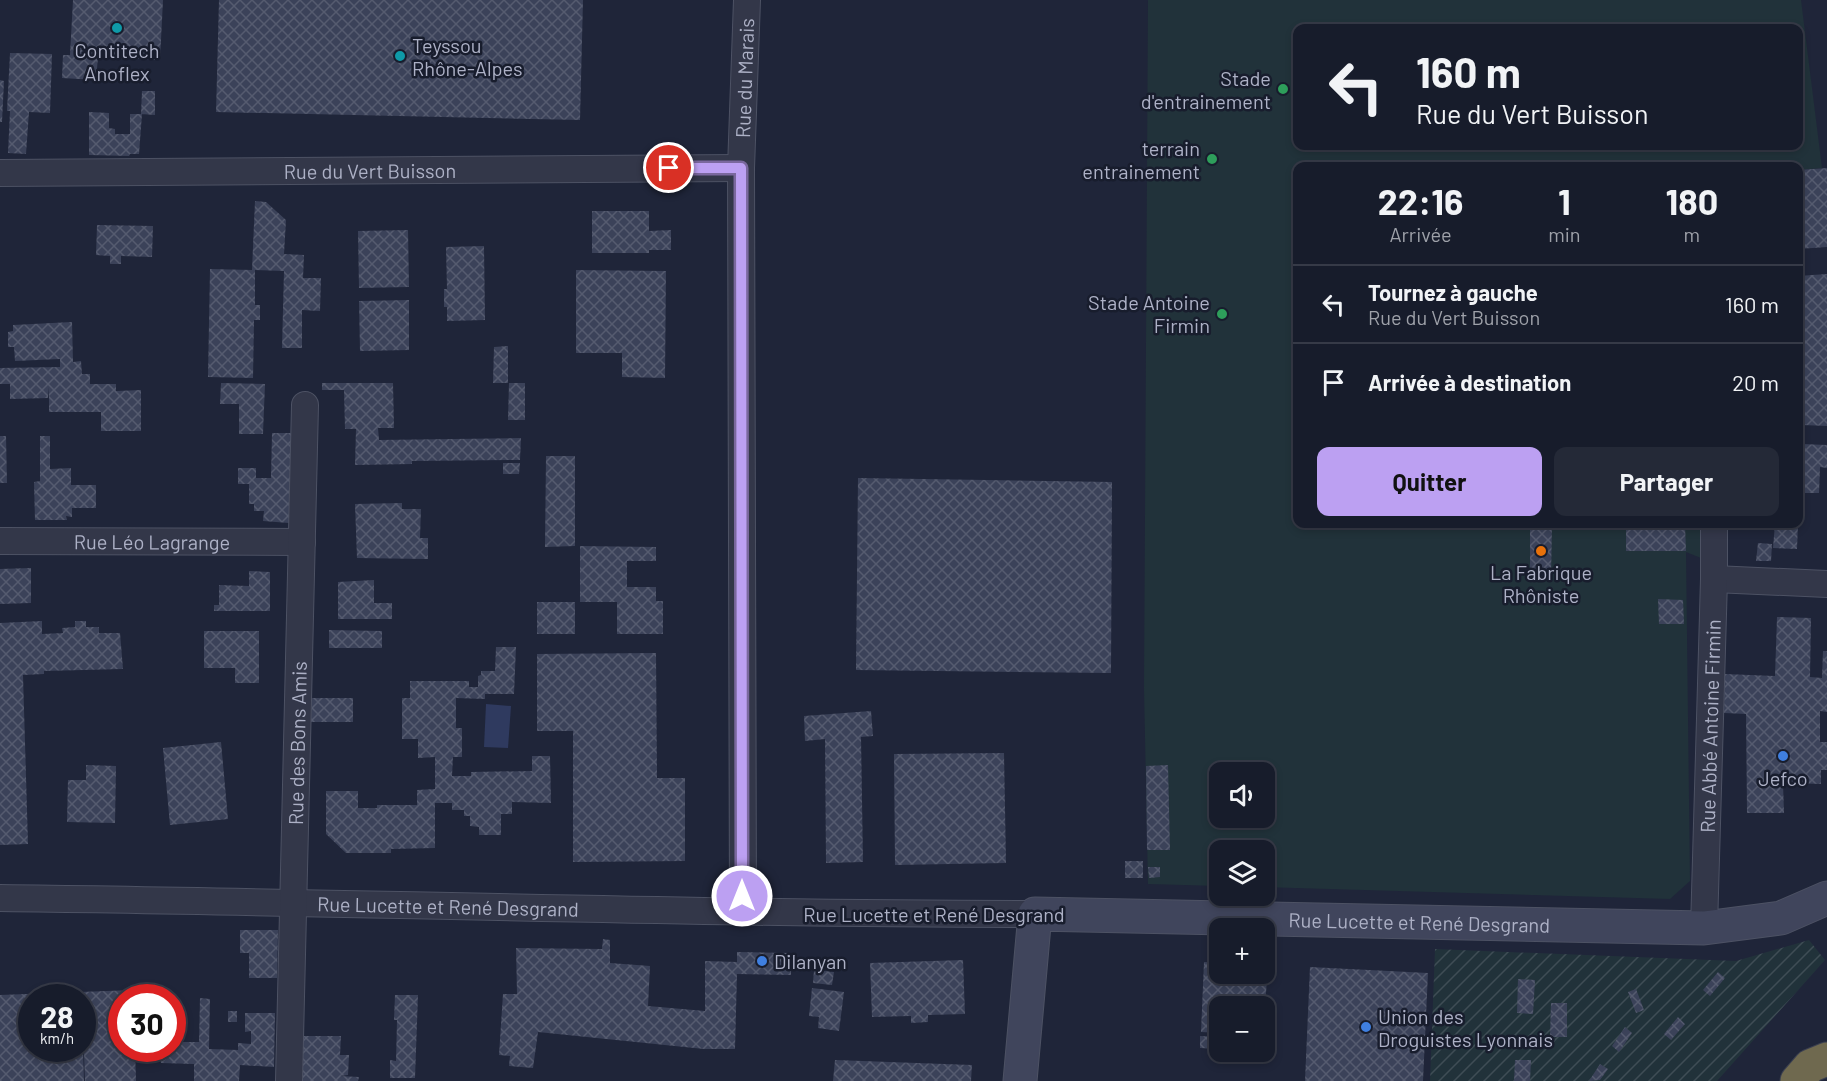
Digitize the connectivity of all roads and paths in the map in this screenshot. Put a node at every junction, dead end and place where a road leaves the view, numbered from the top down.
1 (747, 0) edge
2 (741, 168) junction
3 (0, 173) edge
4 (305, 405) dead end
5 (1714, 528) edge
6 (0, 542) edge
7 (302, 542) junction
8 (1714, 579) junction
9 (1827, 584) edge
10 (0, 898) edge
11 (1827, 898) edge
12 (292, 902) junction
13 (743, 912) junction
14 (1035, 914) junction
15 (1704, 928) junction
16 (1827, 1059) edge
17 (289, 1081) edge
18 (1020, 1081) edge
19 (1797, 1081) edge

1 - 2 street, Rue du Marais
2 - 3 street, Rue du Vert Buisson
2 - 13 street, Rue du Marais
4 - 7 street, Rue des Bons Amis
5 - 8 street, Rue Abbé Antoine Firmin
6 - 7 street, Rue Léo Lagrange
7 - 12 street, Rue des Bons Amis
8 - 9 street
8 - 15 street, Rue Abbé Antoine Firmin
10 - 12 street, Rue Lucette et René Desgrand
11 - 15 street, Rue Lucette et René Desgrand
12 - 13 street, Rue Lucette et René Desgrand
12 - 17 street, Rue des Bons Amis
13 - 14 street, Rue Lucette et René Desgrand
14 - 15 street, Rue Lucette et René Desgrand
14 - 18 street
16 - 19 highway

